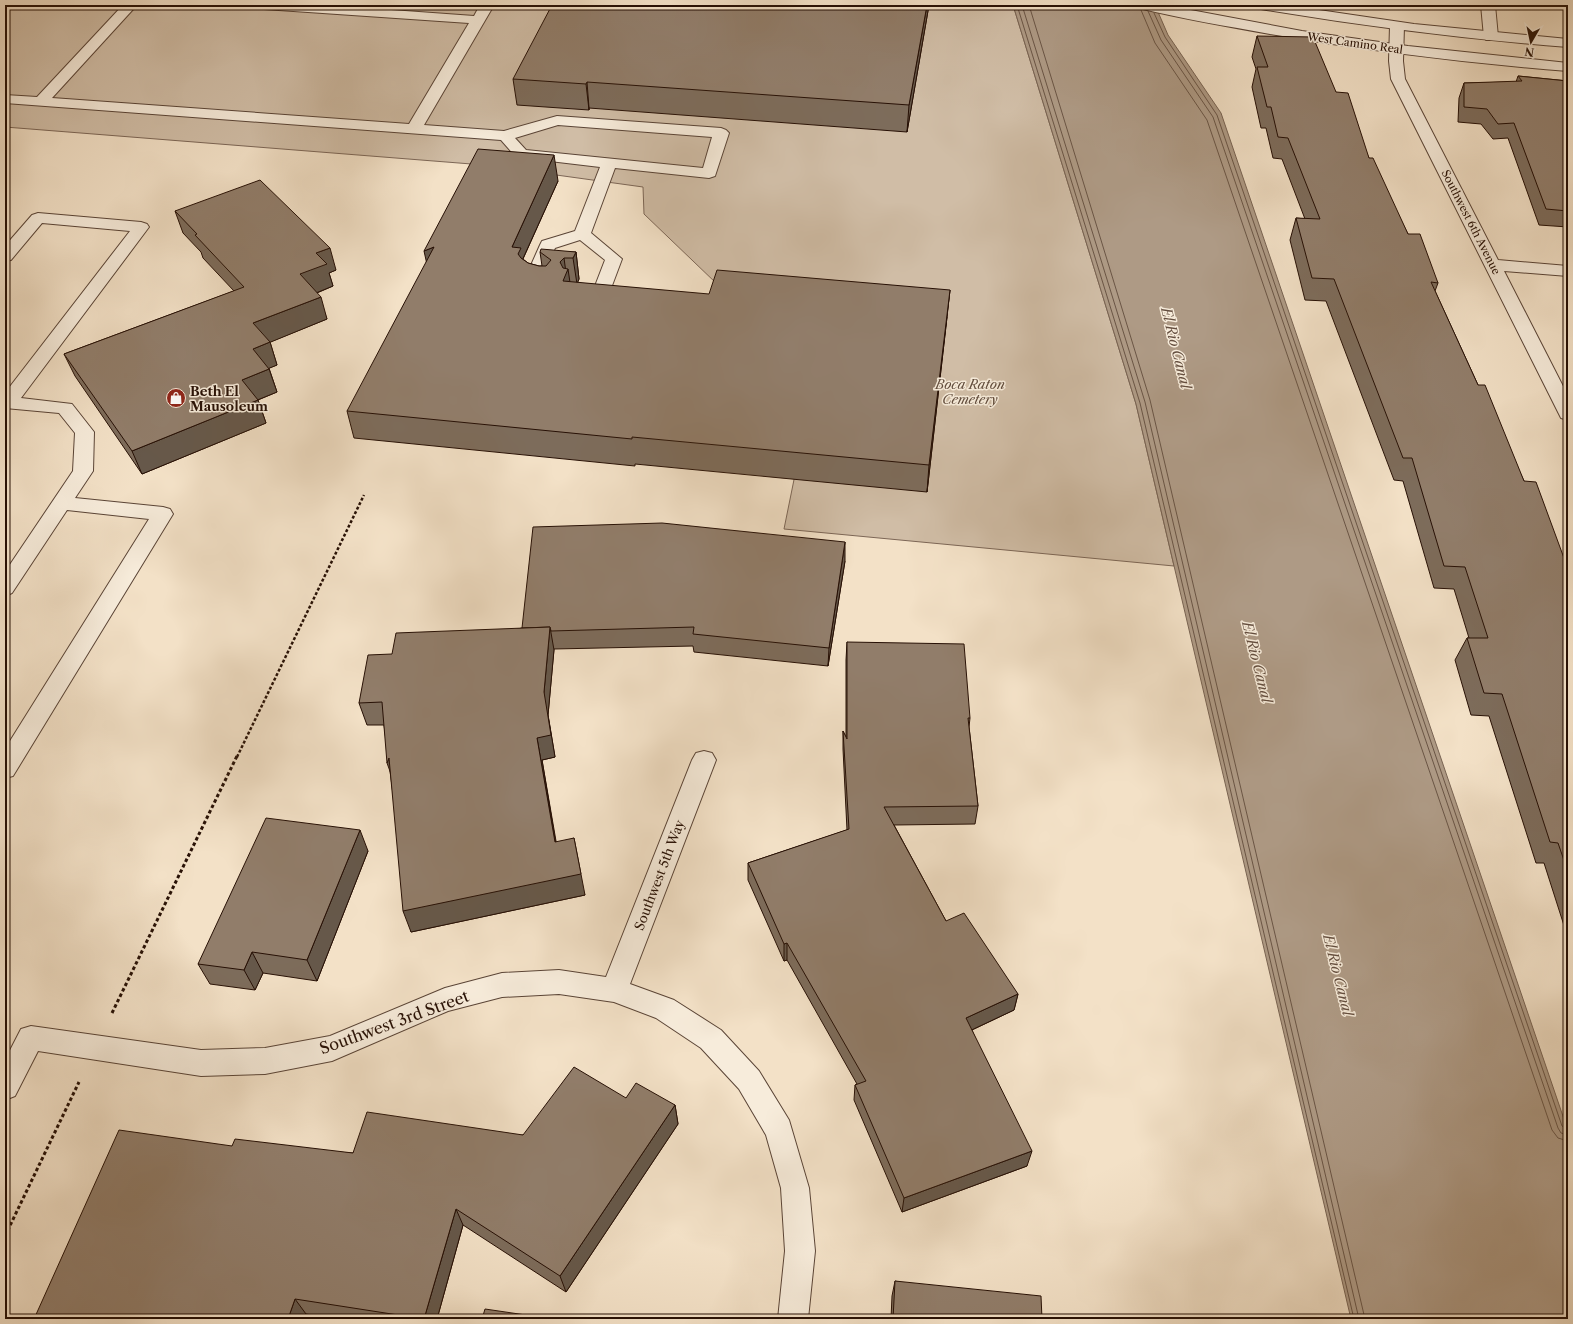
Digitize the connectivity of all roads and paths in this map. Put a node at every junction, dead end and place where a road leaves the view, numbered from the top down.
1 (130, 5) edge
2 (264, 5) edge
3 (486, 5) edge
4 (1144, 5) edge
5 (1198, 5) edge
6 (1261, 5) edge
7 (1488, 5) edge
8 (1164, 9) junction
9 (478, 20) junction
10 (1397, 26) junction
11 (1492, 37) junction
12 (1568, 43) edge
13 (1396, 50) junction
14 (1568, 67) edge
15 (5, 99) edge
16 (41, 101) junction
17 (414, 129) junction
18 (505, 136) junction
19 (609, 164) junction
20 (582, 234) junction
21 (5, 256) edge
22 (1492, 265) junction
23 (1568, 271) edge
24 (544, 287) edge
25 (574, 290) edge
26 (7, 402) edge
27 (1568, 414) edge
28 (364, 495) dead end
29 (62, 503) junction
30 (5, 588) edge
31 (704, 760) dead end
32 (5, 768) edge
33 (614, 990) junction
34 (95, 1048) junction
35 (5, 1087) edge
36 (5, 1236) edge
37 (793, 1319) edge

1 - 16 street
2 - 9 street
3 - 9 street
4 - 8 street, West Camino Real
5 - 8 street
6 - 10 street, West Camino Real
7 - 11 street
8 - 13 street, West Camino Real
9 - 17 street
10 - 11 street, West Camino Real
10 - 13 street, Southwest 6th Avenue
11 - 12 street, West Camino Real
13 - 14 street, West Camino Real
13 - 22 street, Southwest 6th Avenue
15 - 16 street
16 - 17 street
17 - 18 street
18 - 19 street
18 - 19 street
19 - 20 street
20 - 24 street
20 - 25 street
21 - 26 street
22 - 23 street
22 - 27 street, Southwest 6th Avenue
26 - 29 street
28 - 34 path
29 - 30 street
29 - 32 street
31 - 33 street, Southwest 5th Way
33 - 34 street, Southwest 3rd Street
33 - 37 street, Southwest 3rd Street
34 - 35 street, Southwest 3rd Street
34 - 36 path

